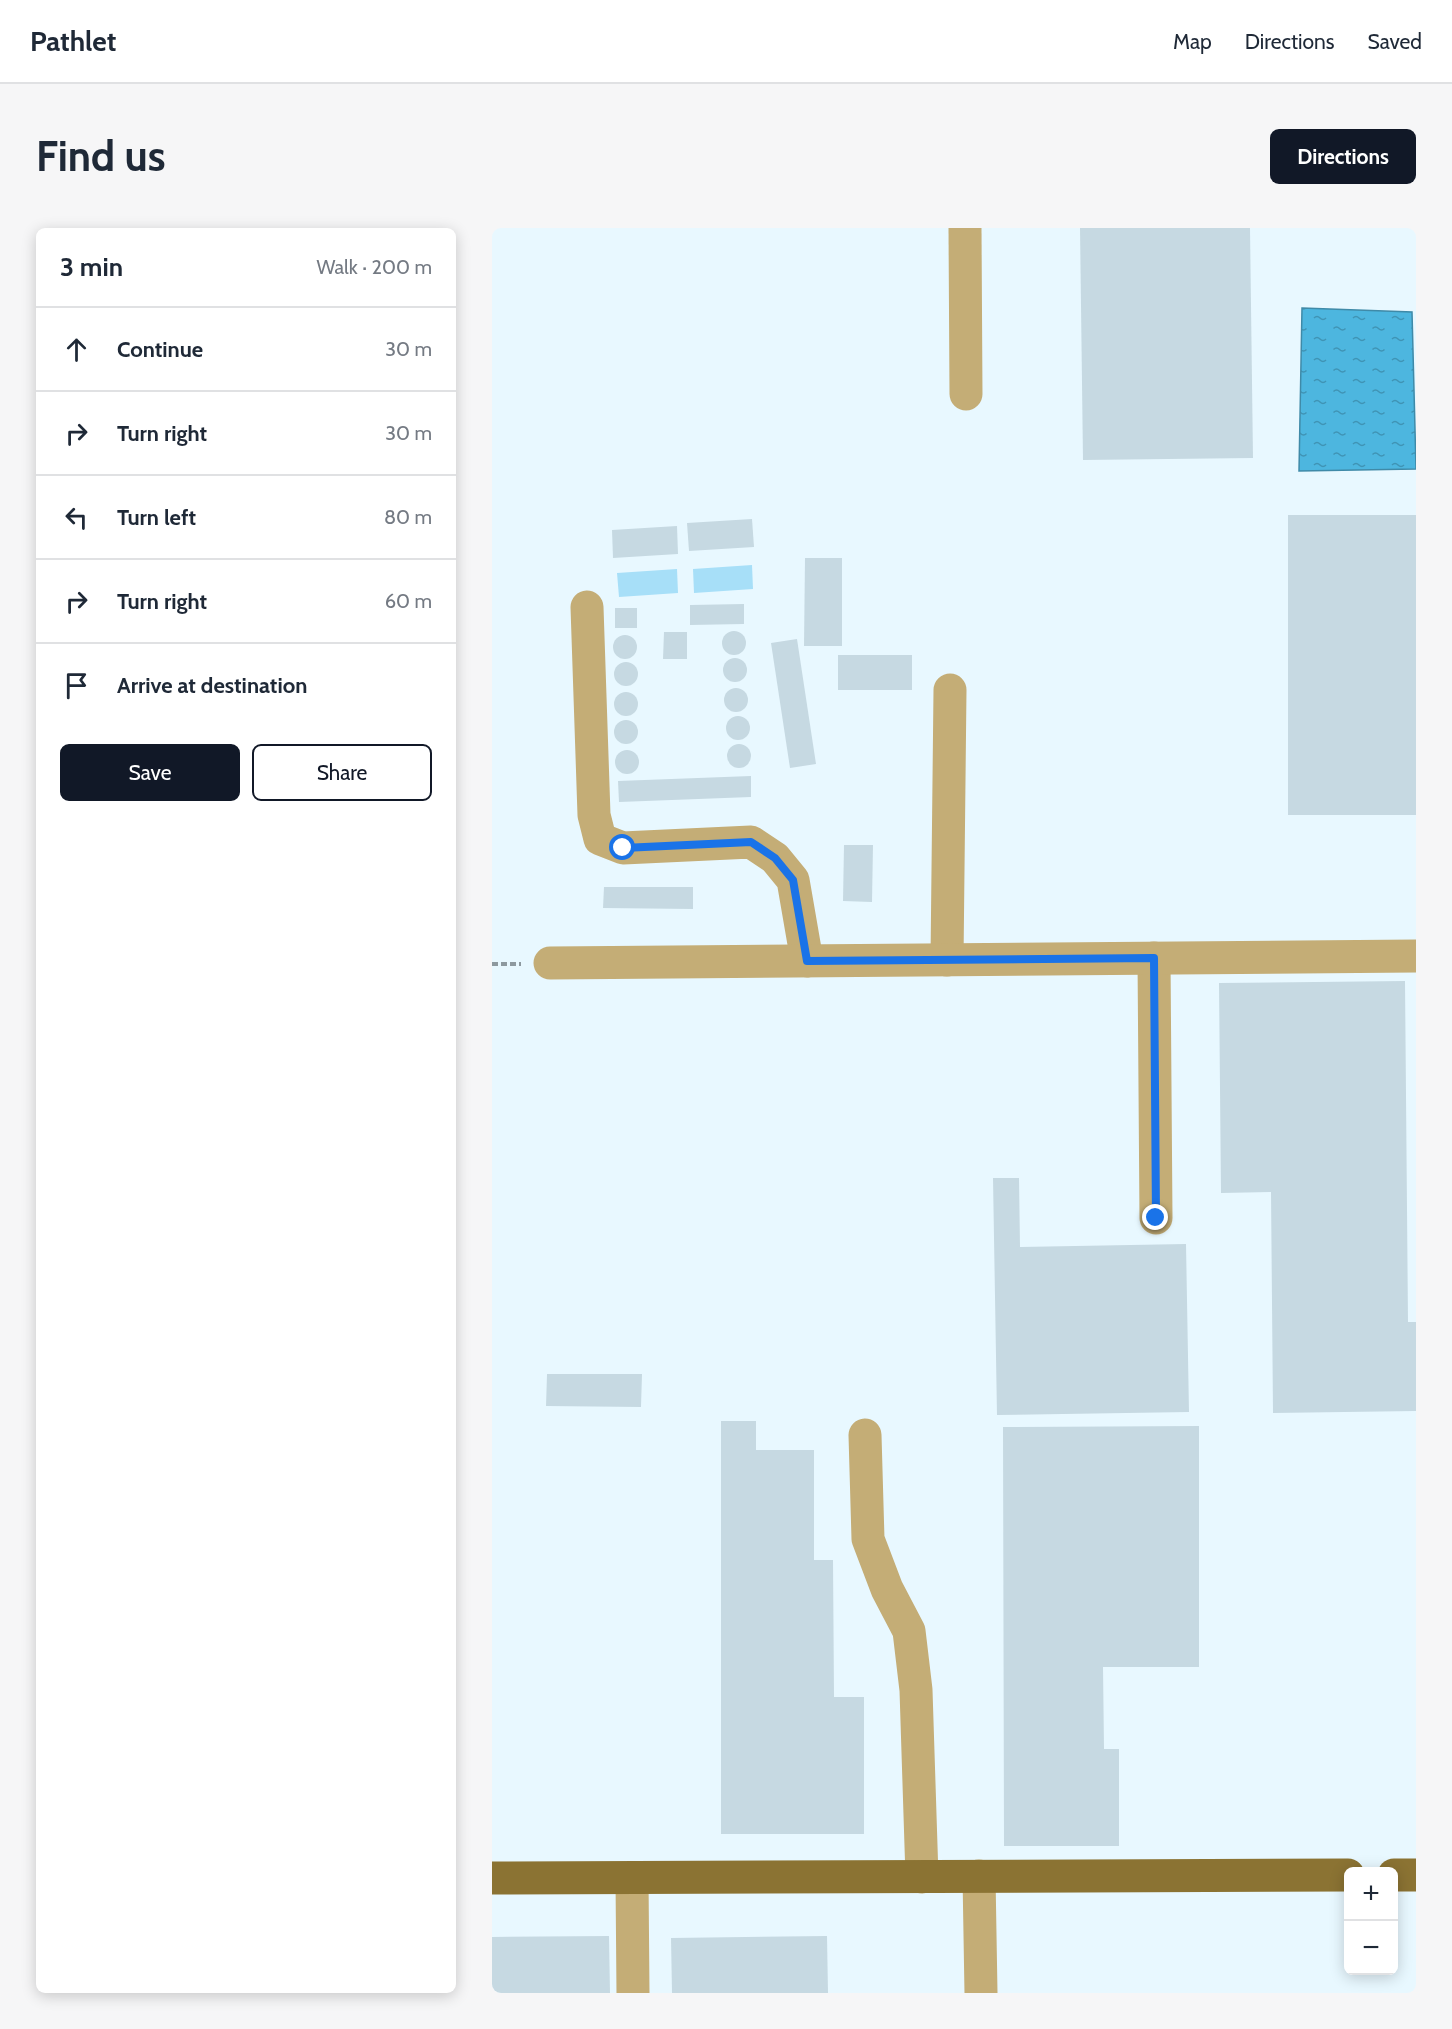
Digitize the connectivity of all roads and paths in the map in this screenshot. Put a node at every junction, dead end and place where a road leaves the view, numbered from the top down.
1 (965, 228) edge
2 (966, 394) dead end
3 (587, 607) dead end
4 (950, 690) dead end
5 (1416, 956) edge
6 (1154, 958) junction
7 (946, 960) junction
8 (807, 961) junction
9 (550, 963) dead end
10 (1156, 1218) dead end
11 (865, 1435) dead end
12 (1344, 1875) edge
13 (1398, 1875) edge
14 (1416, 1875) edge
15 (979, 1876) junction
16 (922, 1877) junction
17 (492, 1878) edge
18 (632, 1878) junction
19 (633, 1993) edge
20 (981, 1993) edge

1 - 2 street
3 - 8 street
4 - 7 street
5 - 6 street
6 - 7 street
6 - 10 street
7 - 8 street
8 - 9 street
11 - 16 street
12 - 15 main road
13 - 14 main road
15 - 16 main road
15 - 20 street
16 - 18 main road
17 - 18 main road
18 - 19 street

